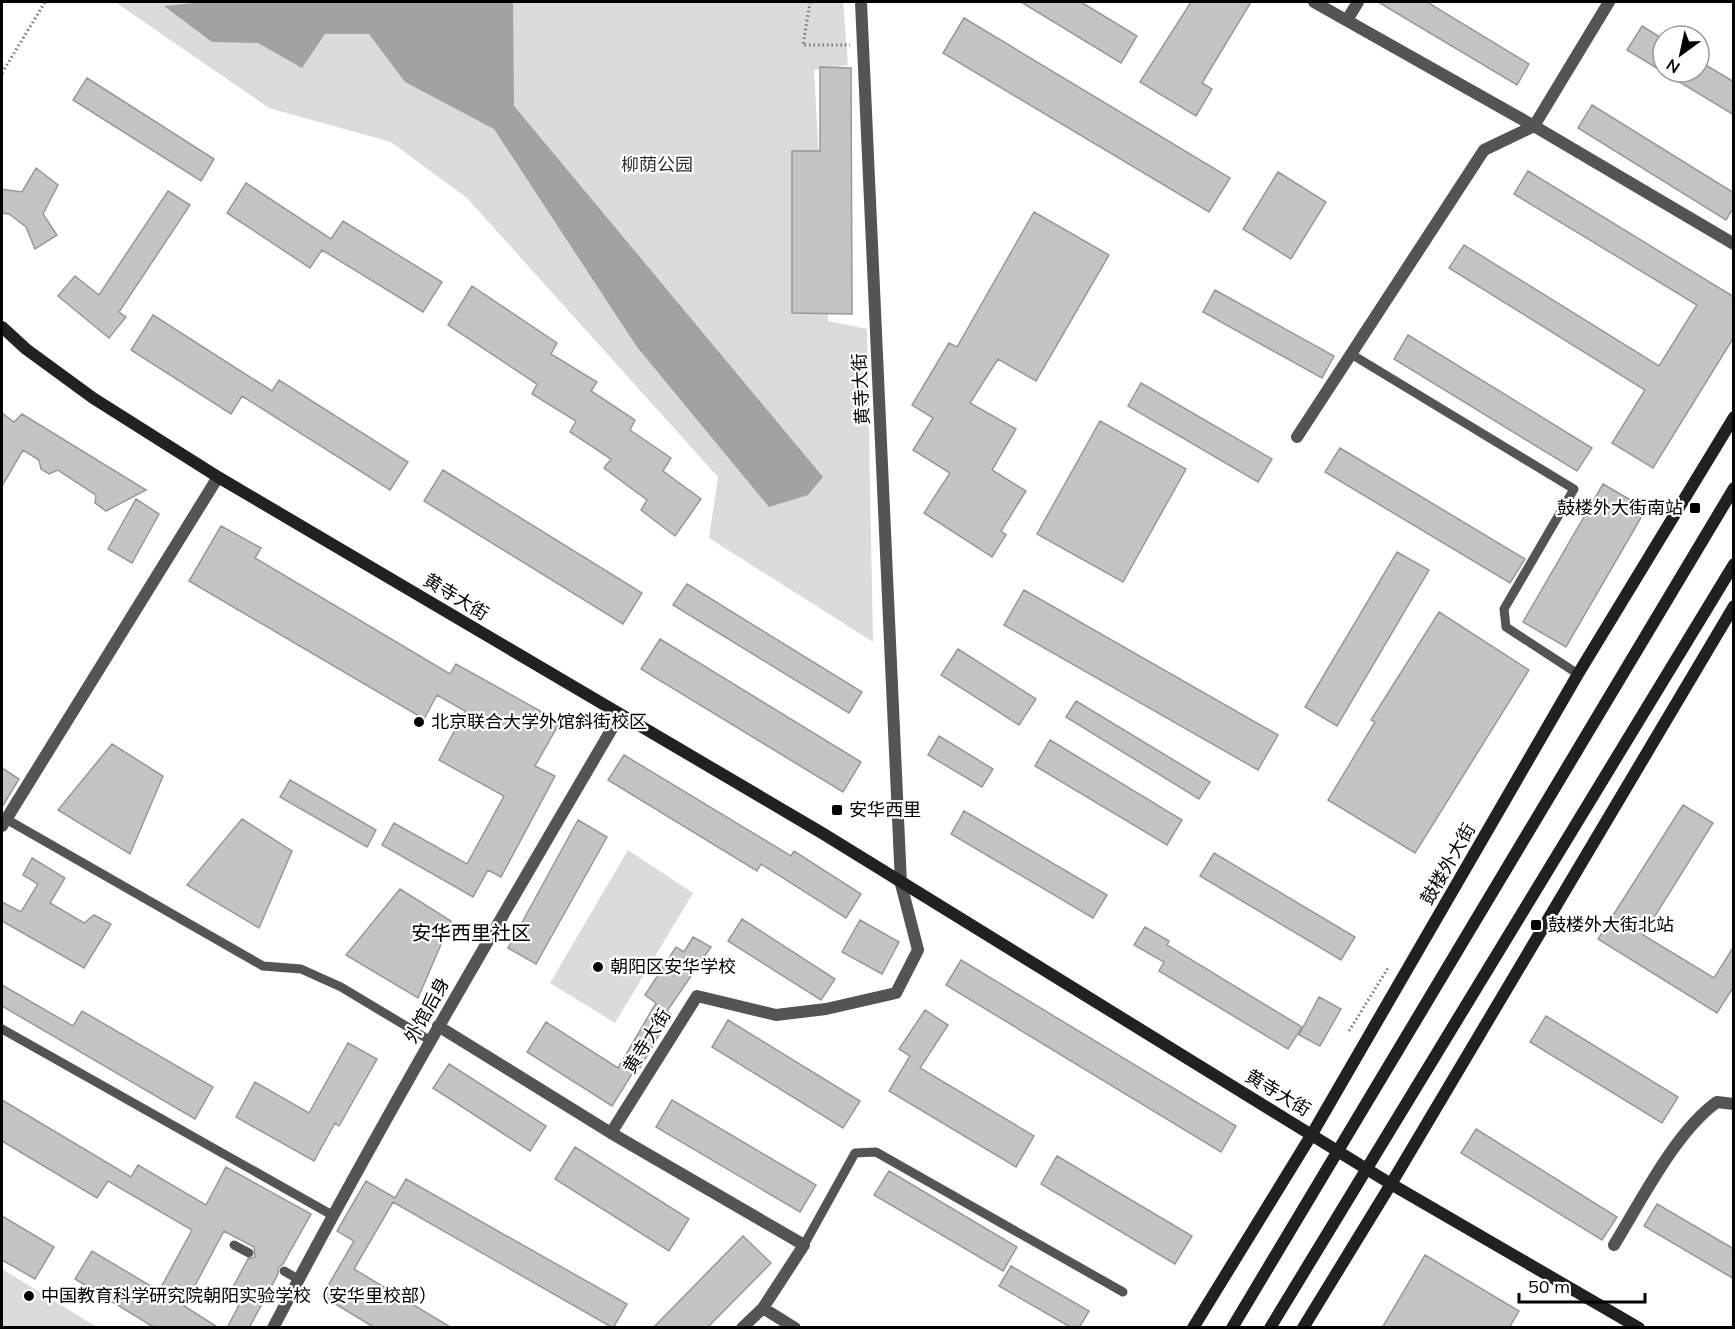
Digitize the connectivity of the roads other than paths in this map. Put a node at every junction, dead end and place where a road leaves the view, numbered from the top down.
1 (861, 2) edge
2 (1314, 2) edge
3 (1358, 2) edge
4 (1609, 2) edge
5 (1347, 20) junction
6 (1534, 126) junction
7 (1734, 244) edge
8 (2, 327) edge
9 (1351, 354) junction
10 (1734, 417) edge
11 (1297, 437) dead end
12 (218, 477) junction
13 (1734, 488) edge
14 (1734, 564) edge
15 (1734, 606) edge
16 (1578, 674) junction
17 (620, 715) junction
18 (4, 823) edge
19 (901, 884) junction
20 (438, 1026) junction
21 (2, 1029) edge
22 (430, 1041) junction
23 (1734, 1104) edge
24 (611, 1133) junction
25 (1312, 1134) junction
26 (1339, 1151) junction
27 (1367, 1169) junction
28 (1391, 1184) junction
29 (332, 1215) junction
30 (234, 1245) dead end
31 (804, 1245) junction
32 (1614, 1245) dead end
33 (249, 1253) dead end
34 (284, 1271) dead end
35 (298, 1279) junction
36 (1123, 1292) dead end
37 (763, 1308) junction
38 (273, 1328) edge
39 (742, 1328) edge
40 (795, 1328) edge
41 (1192, 1328) edge
42 (1232, 1328) edge
43 (1270, 1328) edge
44 (1302, 1328) edge
45 (1639, 1328) edge

1 - 19 street, 黄寺大街
2 - 5 street
3 - 5 street
4 - 6 street
5 - 6 street
6 - 7 street
6 - 9 street
8 - 12 street, 黄寺大街
9 - 11 street
9 - 16 lane
10 - 16 street, 鼓楼外大街
12 - 17 street, 黄寺大街
12 - 18 street
13 - 26 street
14 - 27 street
15 - 28 street
16 - 25 street, 鼓楼外大街
17 - 19 street, 黄寺大街
17 - 20 street, 外馆后身
18 - 22 lane
19 - 24 street, 黄寺大街
19 - 25 street, 黄寺大街
20 - 22 street, 外馆后身
20 - 24 street
21 - 29 lane
22 - 29 street, 外馆后身
23 - 32 street
24 - 31 street
25 - 26 street, 黄寺大街
25 - 41 street, 鼓楼外大街
26 - 27 street, 黄寺大街
26 - 42 street
27 - 28 street, 黄寺大街
27 - 43 street
28 - 44 street
28 - 45 street, 黄寺大街
29 - 35 street, 外馆后身
30 - 33 lane
31 - 36 lane
31 - 37 street
34 - 35 lane
35 - 38 street, 外馆后身
37 - 39 street
37 - 40 street

